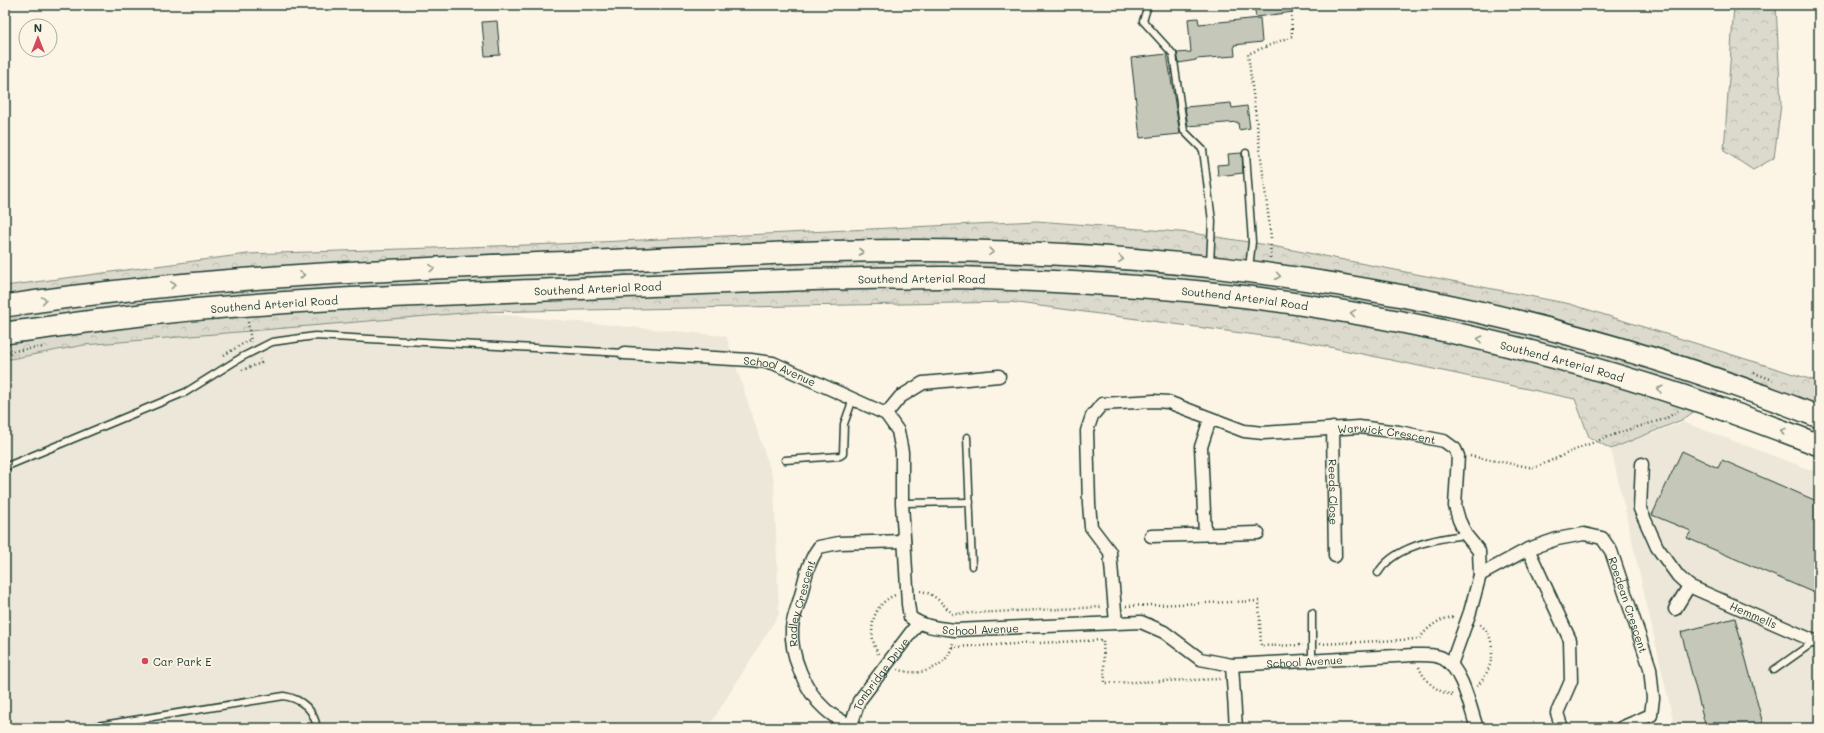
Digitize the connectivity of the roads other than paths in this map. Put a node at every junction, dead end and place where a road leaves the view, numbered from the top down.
1 (1148, 5) edge
2 (1246, 153) dead end
3 (1209, 267) junction
4 (1249, 272) junction
5 (5, 306) edge
6 (5, 333) edge
7 (624, 353) joint
8 (999, 376) dead end
9 (853, 399) junction
10 (886, 414) junction
11 (1819, 417) edge
12 (1210, 419) junction
13 (1333, 428) junction
14 (967, 437) dead end
15 (1819, 445) edge
16 (785, 460) dead end
17 (1642, 464) dead end
18 (5, 467) edge
19 (970, 502) junction
20 (902, 503) junction
21 (1258, 532) dead end
22 (1205, 534) junction
23 (1466, 535) junction
24 (1151, 536) dead end
25 (904, 541) junction
26 (1528, 549) junction
27 (1336, 556) dead end
28 (972, 566) dead end
29 (1378, 573) dead end
30 (1480, 575) junction
31 (1689, 586) junction
32 (1675, 609) dead end
33 (1312, 613) dead end
34 (918, 623) junction
35 (1116, 623) junction
36 (1817, 642) edge
37 (1312, 661) junction
38 (1232, 665) junction
39 (1451, 665) junction
40 (1774, 670) dead end
41 (850, 727) edge
42 (84, 728) edge
43 (317, 728) edge
44 (1236, 728) edge
45 (1477, 728) edge
46 (1562, 728) edge
47 (1621, 728) edge

1 - 3 lane
2 - 4 lane
3 - 4 highway
5 -> 3 highway
4 -> 11 highway
15 -> 6 highway, Southend Arterial Road
7 - 9 street, School Avenue
7 - 18 lane
8 - 10 street
9 - 10 street, School Avenue
9 - 16 lane
10 - 20 street
12 - 13 street, Warwick Crescent
12 - 22 street
12 - 35 street, Warwick Crescent
13 - 23 street, Warwick Crescent
13 - 27 street, Reeds Close
14 - 19 lane
17 - 31 street, Hemmells
19 - 20 lane
19 - 28 lane
20 - 25 street
21 - 22 street
22 - 24 street
23 - 29 lane
23 - 30 street
25 - 34 street
25 - 41 street, Radley Crescent
26 - 30 street, Roedean Crescent
26 - 46 street
26 - 47 street, Roedean Crescent
30 - 39 street
31 - 32 street
31 - 36 street, Hemmells
33 - 37 lane
34 - 35 street, School Avenue
34 - 41 street, Tonbridge Drive
35 - 38 street, School Avenue
36 - 40 lane
37 - 38 street, School Avenue
37 - 39 street, School Avenue
38 - 44 street
39 - 45 street
42 - 43 lane

